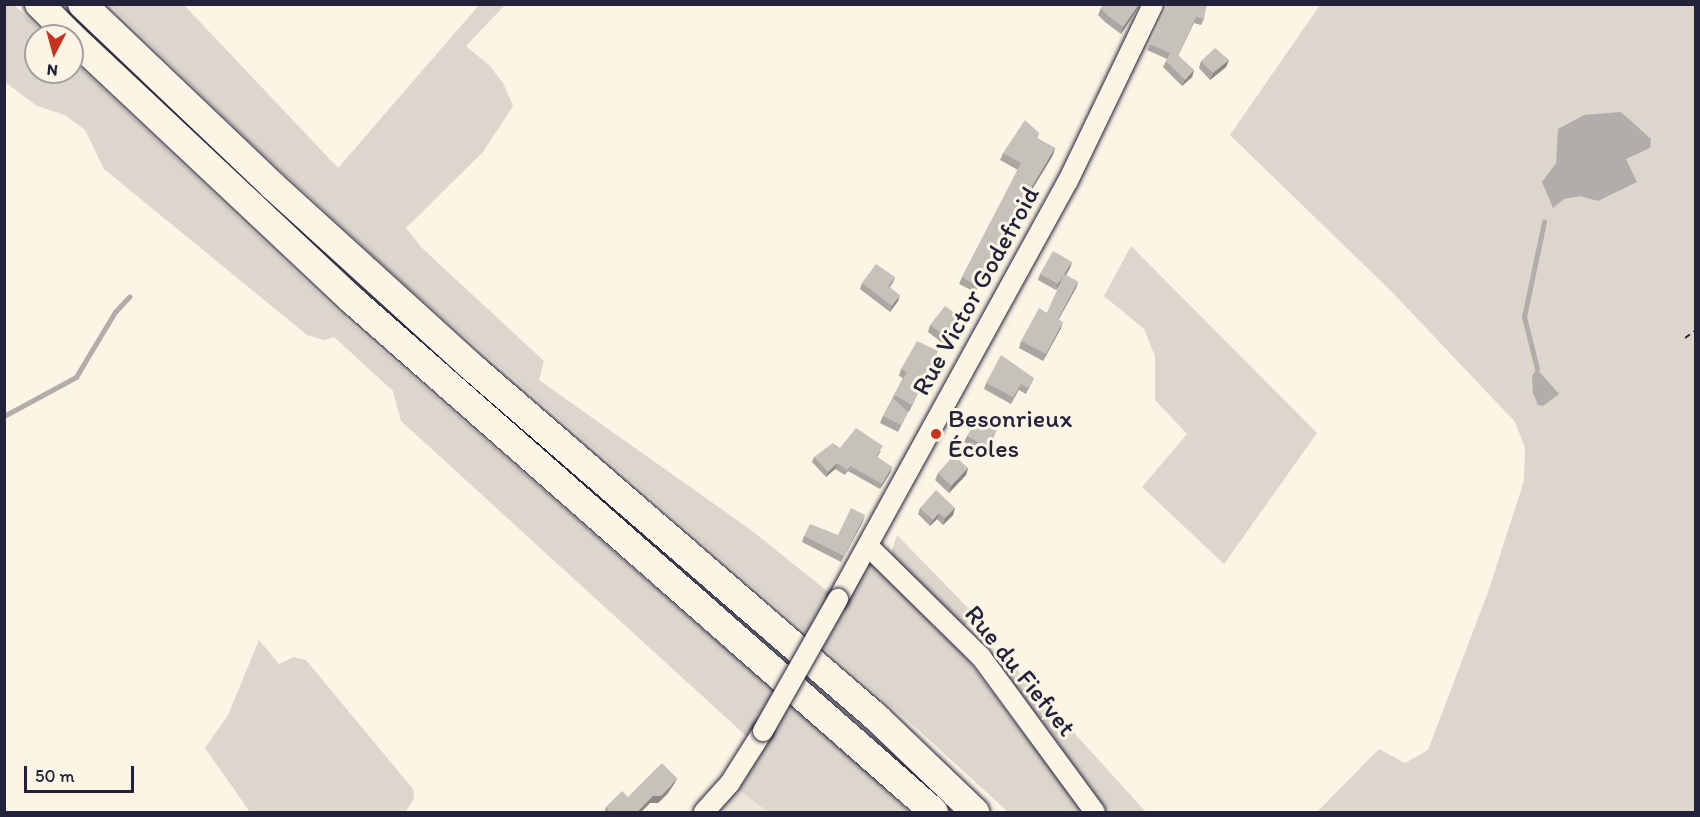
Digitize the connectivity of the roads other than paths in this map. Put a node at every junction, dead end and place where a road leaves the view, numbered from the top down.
1 (39, 4) edge
2 (82, 4) edge
3 (1153, 4) edge
4 (58, 24) edge
5 (84, 49) edge
6 (868, 546) junction
7 (704, 813) edge
8 (934, 813) edge
9 (975, 813) edge
10 (1095, 813) edge

1 - 4 highway
2 - 9 highway
3 - 6 street, Rue Victor Godefroid
5 - 8 highway
6 - 7 street, Rue Victor Godefroid, bridge
6 - 10 street, Rue du Fiefvet

